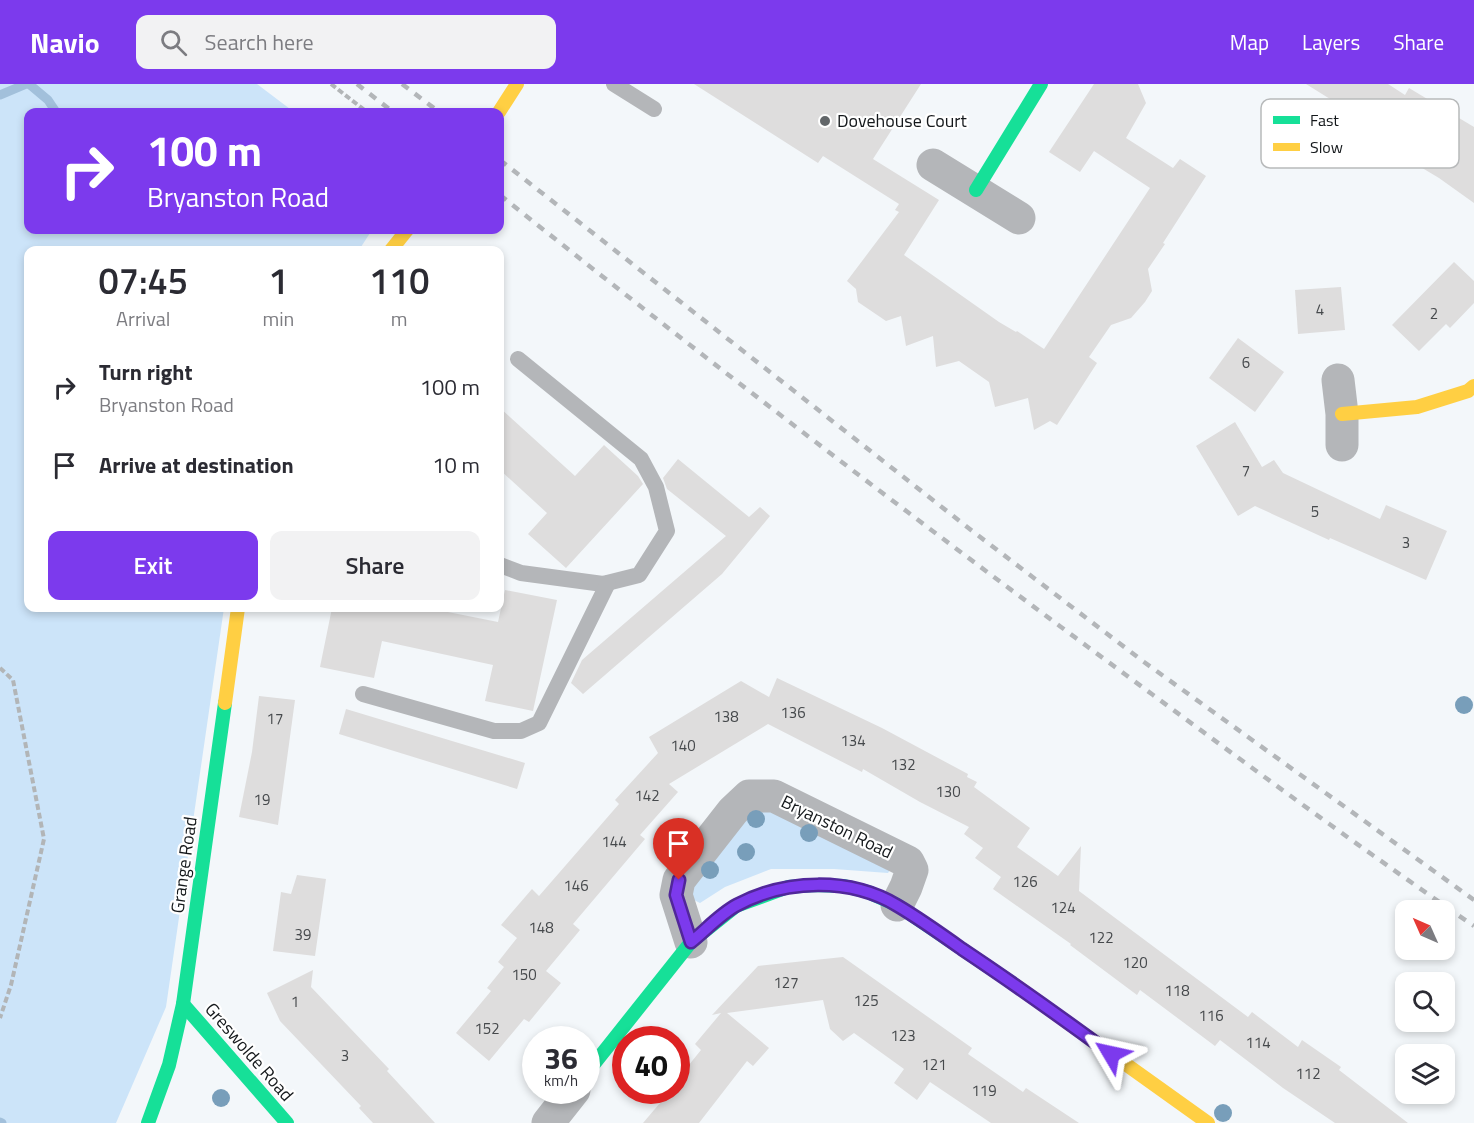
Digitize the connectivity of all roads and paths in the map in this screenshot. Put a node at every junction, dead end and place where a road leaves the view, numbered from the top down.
1 (331, 84) edge
2 (517, 84) edge
3 (614, 84) edge
4 (1041, 84) edge
5 (362, 108) edge
6 (502, 108) edge
7 (654, 109) dead end
8 (933, 165) dead end
9 (976, 190) junction
10 (1018, 218) dead end
11 (404, 234) edge
12 (394, 246) edge
13 (518, 359) dead end
14 (1338, 380) dead end
15 (1472, 393) edge
16 (1342, 430) joint
17 (504, 567) edge
18 (608, 583) junction
19 (237, 612) edge
20 (0, 668) edge
21 (363, 694) dead end
22 (897, 905) junction
23 (691, 942) junction
24 (183, 1004) junction
25 (0, 1018) edge
26 (600, 1056) edge
27 (563, 1104) edge
28 (148, 1123) edge
29 (287, 1123) edge
30 (548, 1123) edge
31 (1208, 1123) edge

1 - 5 path
2 - 6 street
3 - 7 lane
4 - 9 street
8 - 9 street
9 - 10 street
11 - 12 street
13 - 18 lane
14 - 16 street
15 - 16 street
17 - 18 lane
18 - 21 lane
19 - 24 street, Grange Road
20 - 25 path
22 - 23 street
22 - 23 street, Bryanston Road
22 - 31 street
23 - 26 street
24 - 28 street, Grange Road
24 - 29 street, Greswolde Road
27 - 30 street

